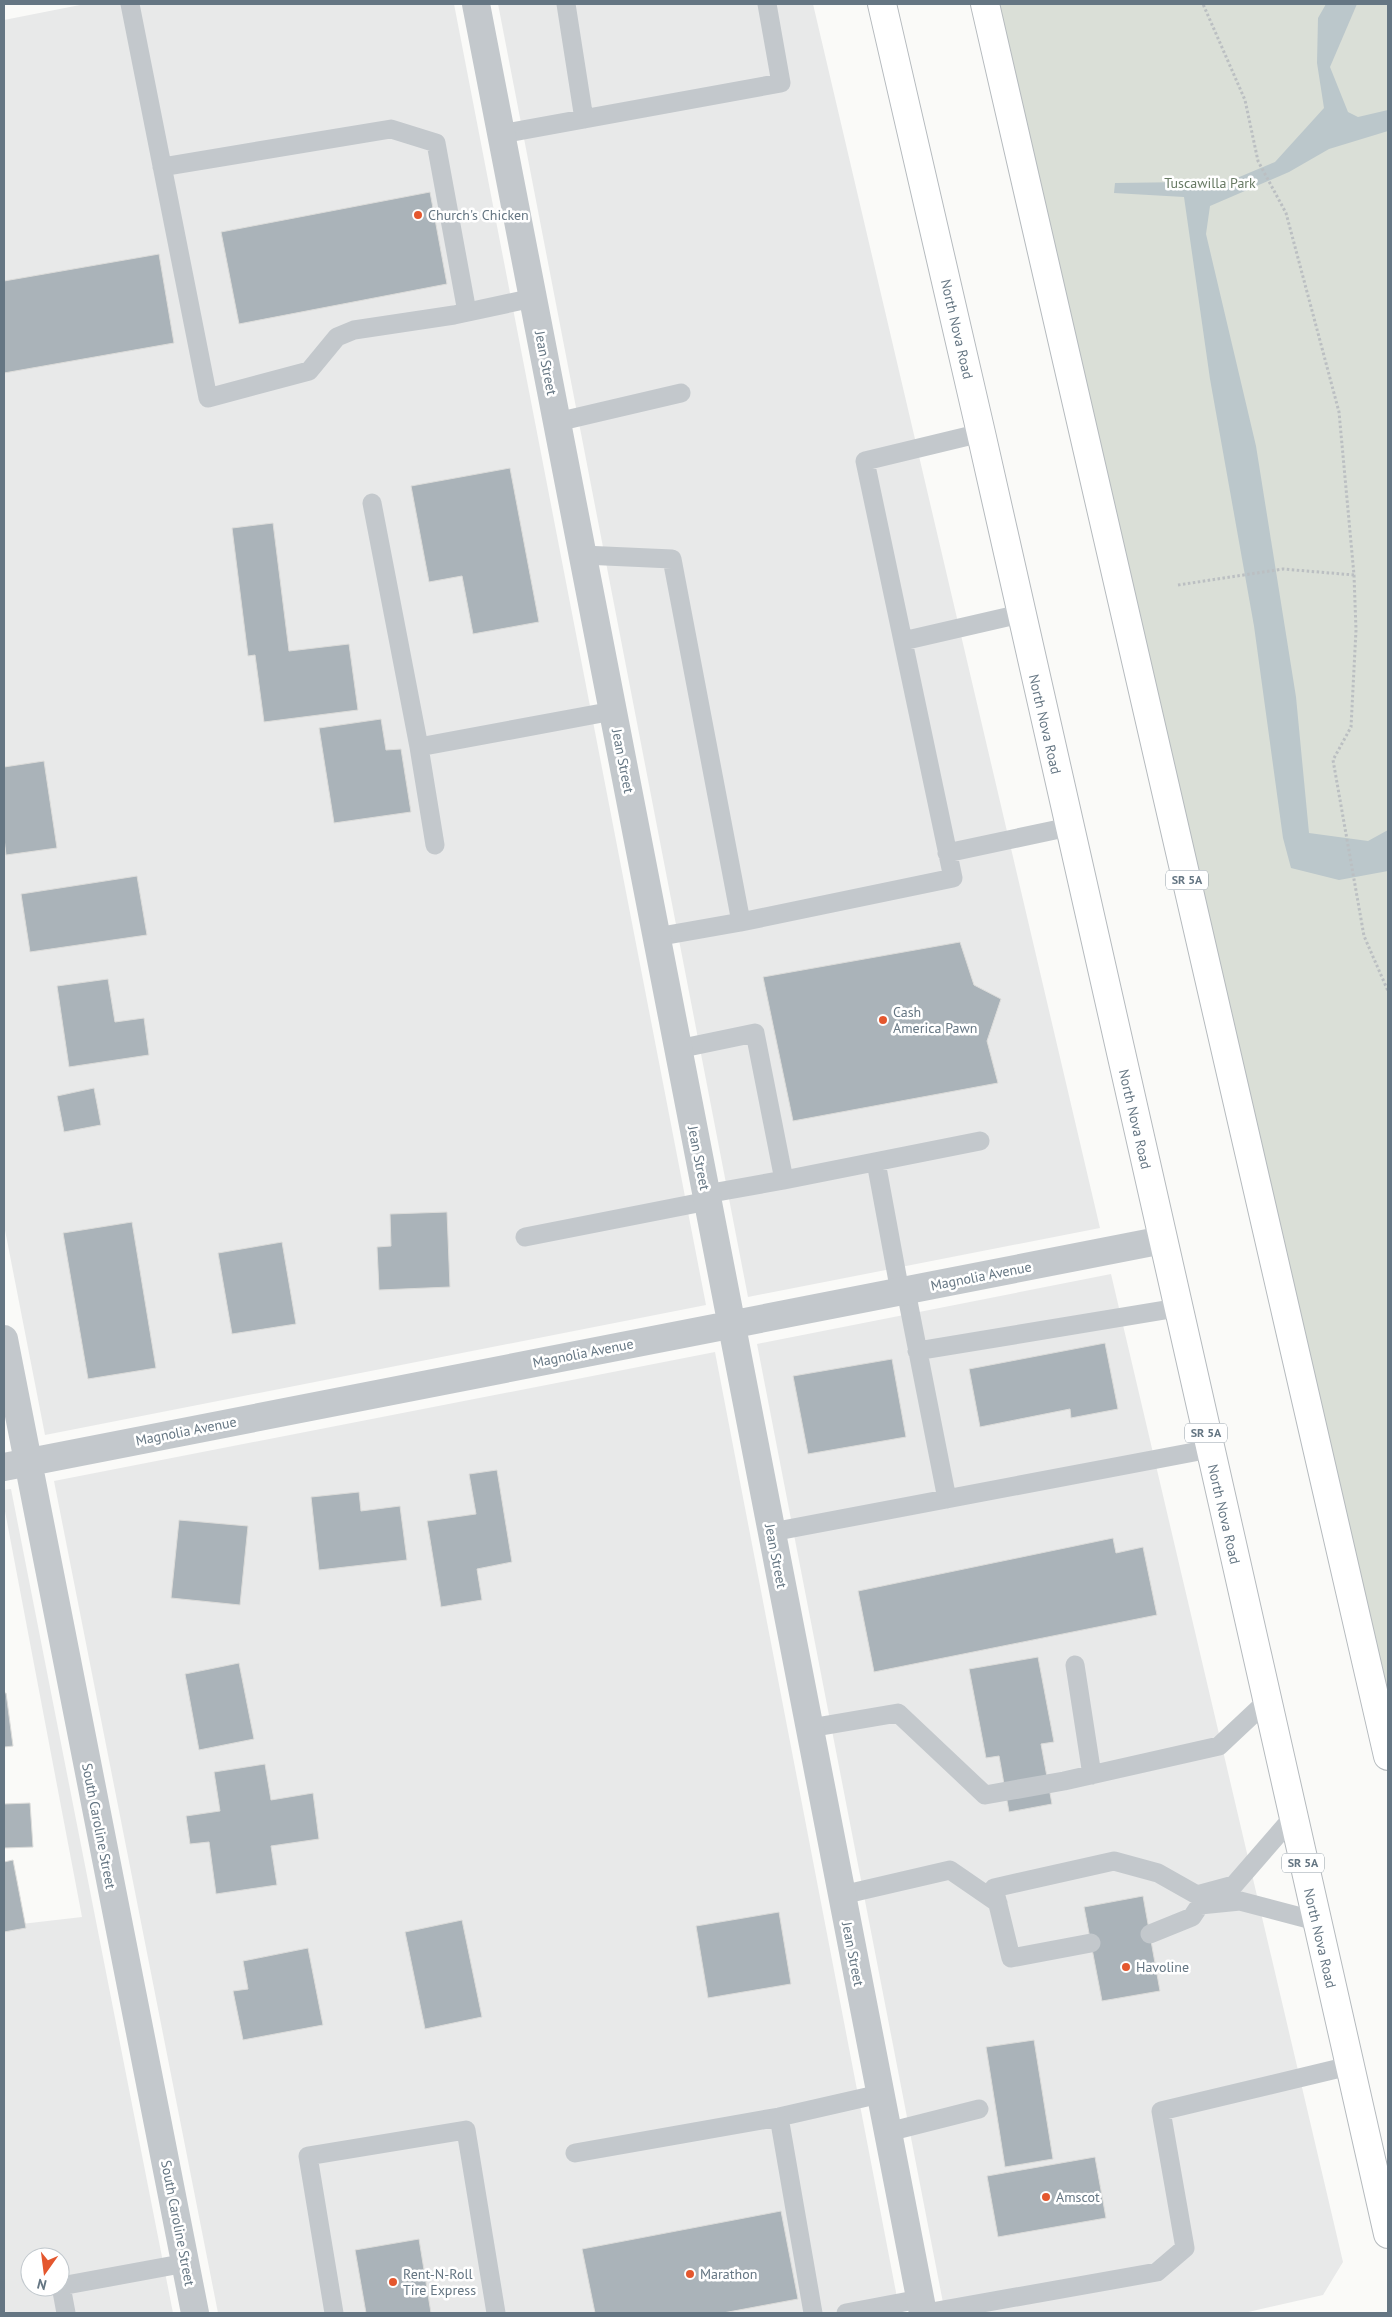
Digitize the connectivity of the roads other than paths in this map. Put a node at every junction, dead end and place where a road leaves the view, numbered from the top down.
1 (130, 4) edge
2 (476, 4) edge
3 (566, 4) edge
4 (767, 4) edge
5 (882, 4) edge
6 (985, 4) edge
7 (584, 119) junction
8 (501, 134) junction
9 (162, 167) junction
10 (533, 298) junction
11 (467, 312) junction
12 (681, 394) dead end
13 (557, 422) junction
14 (981, 433) junction
15 (372, 503) dead end
16 (583, 555) junction
17 (1020, 614) junction
18 (903, 641) junction
19 (613, 711) junction
20 (419, 747) junction
21 (1069, 827) junction
22 (435, 845) dead end
23 (947, 853) junction
24 (741, 922) junction
25 (656, 937) junction
26 (678, 1049) junction
27 (980, 1141) dead end
28 (876, 1162) junction
29 (784, 1180) junction
30 (707, 1198) junction
31 (525, 1237) dead end
32 (1163, 1240) junction
33 (903, 1292) junction
34 (1178, 1308) junction
35 (732, 1324) junction
36 (4, 1338) edge
37 (917, 1351) junction
38 (1210, 1449) junction
39 (16, 1464) edge
40 (947, 1499) junction
41 (772, 1532) junction
42 (1075, 1665) dead end
43 (1267, 1701) junction
44 (810, 1728) junction
45 (1388, 1756) edge
46 (1092, 1775) junction
47 (1293, 1816) junction
48 (842, 1895) junction
49 (998, 1903) junction
50 (1316, 1920) junction
51 (1150, 1934) dead end
52 (1091, 1943) dead end
53 (1349, 2066) junction
54 (880, 2094) junction
55 (979, 2109) dead end
56 (779, 2117) junction
57 (888, 2132) junction
58 (575, 2153) dead end
59 (1388, 2234) edge
60 (186, 2263) junction
61 (923, 2308) edge
62 (66, 2313) edge
63 (195, 2313) edge
64 (334, 2313) edge
65 (496, 2313) edge
66 (813, 2313) edge
67 (846, 2313) edge

1 - 9 lane
2 - 8 street, Jean Street
3 - 7 lane
4 - 7 lane
5 - 14 main road, North Nova Road / SR 5A
6 - 45 main road, SR 5A
7 - 8 lane
8 - 10 street, Jean Street
9 - 11 lane
9 - 11 lane
10 - 11 lane
10 - 13 street, Jean Street
12 - 13 lane
13 - 16 street, Jean Street
14 - 17 main road, North Nova Road / SR 5A
14 - 18 lane
15 - 20 lane
16 - 19 street, Jean Street
16 - 24 lane
17 - 18 lane
17 - 21 main road, North Nova Road / SR 5A
18 - 23 lane
19 - 20 lane
19 - 25 street, Jean Street
20 - 22 lane
21 - 23 lane
21 - 32 main road, North Nova Road / SR 5A
23 - 24 lane
24 - 25 lane
25 - 26 street, Jean Street
26 - 29 lane
26 - 30 street, Jean Street
27 - 28 lane
28 - 29 lane
28 - 33 lane
29 - 30 lane
30 - 31 lane
30 - 35 street, Jean Street
32 - 33 street, Magnolia Avenue
32 - 34 main road, North Nova Road / SR 5A
33 - 35 street, Magnolia Avenue
33 - 37 lane
34 - 37 lane
34 - 38 main road, North Nova Road / SR 5A
35 - 39 street, Magnolia Avenue
35 - 41 street, Jean Street
36 - 39 street, South Caroline Street
37 - 40 lane
38 - 40 lane
38 - 43 main road, North Nova Road / SR 5A
39 - 60 street, South Caroline Street
40 - 41 lane
41 - 44 street, Jean Street
42 - 46 lane
43 - 46 lane
43 - 47 main road, North Nova Road / SR 5A
44 - 46 lane
44 - 48 street, Jean Street
47 - 49 lane
47 - 50 main road, North Nova Road / SR 5A
48 - 49 lane
48 - 54 street, Jean Street
49 - 52 lane
50 - 51 lane
50 - 53 main road, North Nova Road / SR 5A
53 - 59 main road, North Nova Road / SR 5A
53 - 61 lane
54 - 56 lane
54 - 57 street, Jean Street
55 - 57 lane
56 - 58 lane
56 - 66 lane
57 - 61 street, Jean Street
60 - 62 lane
60 - 63 street, South Caroline Street
61 - 67 lane
64 - 65 lane

